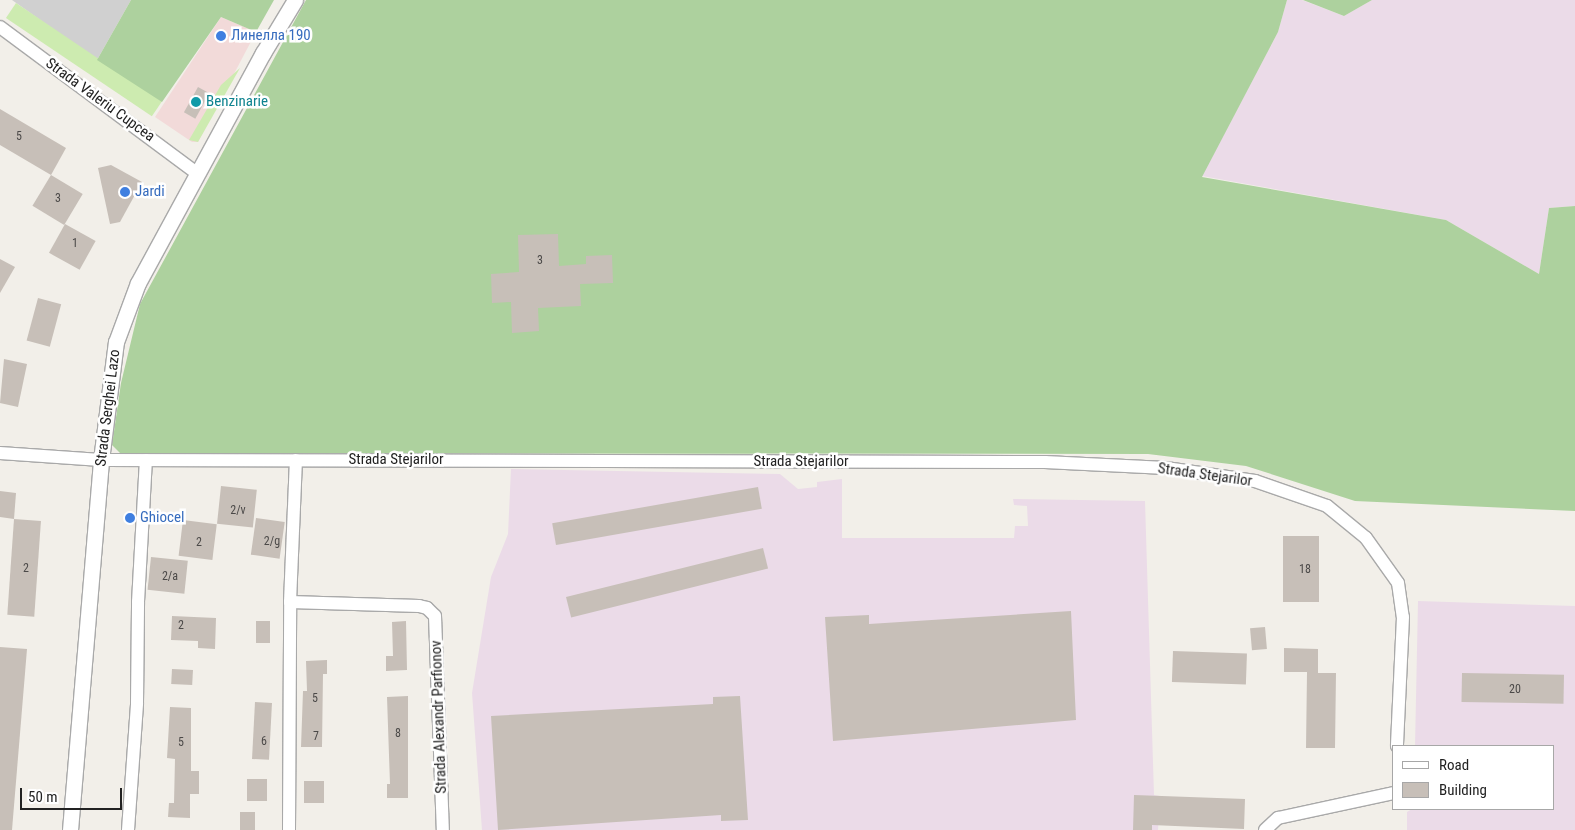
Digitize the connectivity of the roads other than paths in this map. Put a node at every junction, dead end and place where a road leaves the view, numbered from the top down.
1 (295, 0) edge
2 (0, 28) edge
3 (198, 174) junction
4 (0, 454) edge
5 (101, 460) junction
6 (146, 460) junction
7 (296, 460) junction
8 (290, 602) junction
9 (1397, 745) edge
10 (1392, 793) edge
11 (70, 830) edge
12 (128, 830) edge
13 (289, 830) edge
14 (443, 830) edge
15 (1265, 830) edge

1 - 3 street, Strada Serghei Lazo
2 - 3 street, Strada Valeriu Cupcea
3 - 5 street, Strada Serghei Lazo
4 - 5 street, Strada Stejarilor
5 - 6 street, Strada Stejarilor
5 - 11 street, Strada Serghei Lazo
6 - 7 street, Strada Stejarilor
6 - 12 street
7 - 8 street
7 - 9 street, Strada Stejarilor
8 - 13 street
8 - 14 street, Strada Alexandr Parfionov
10 - 15 street

